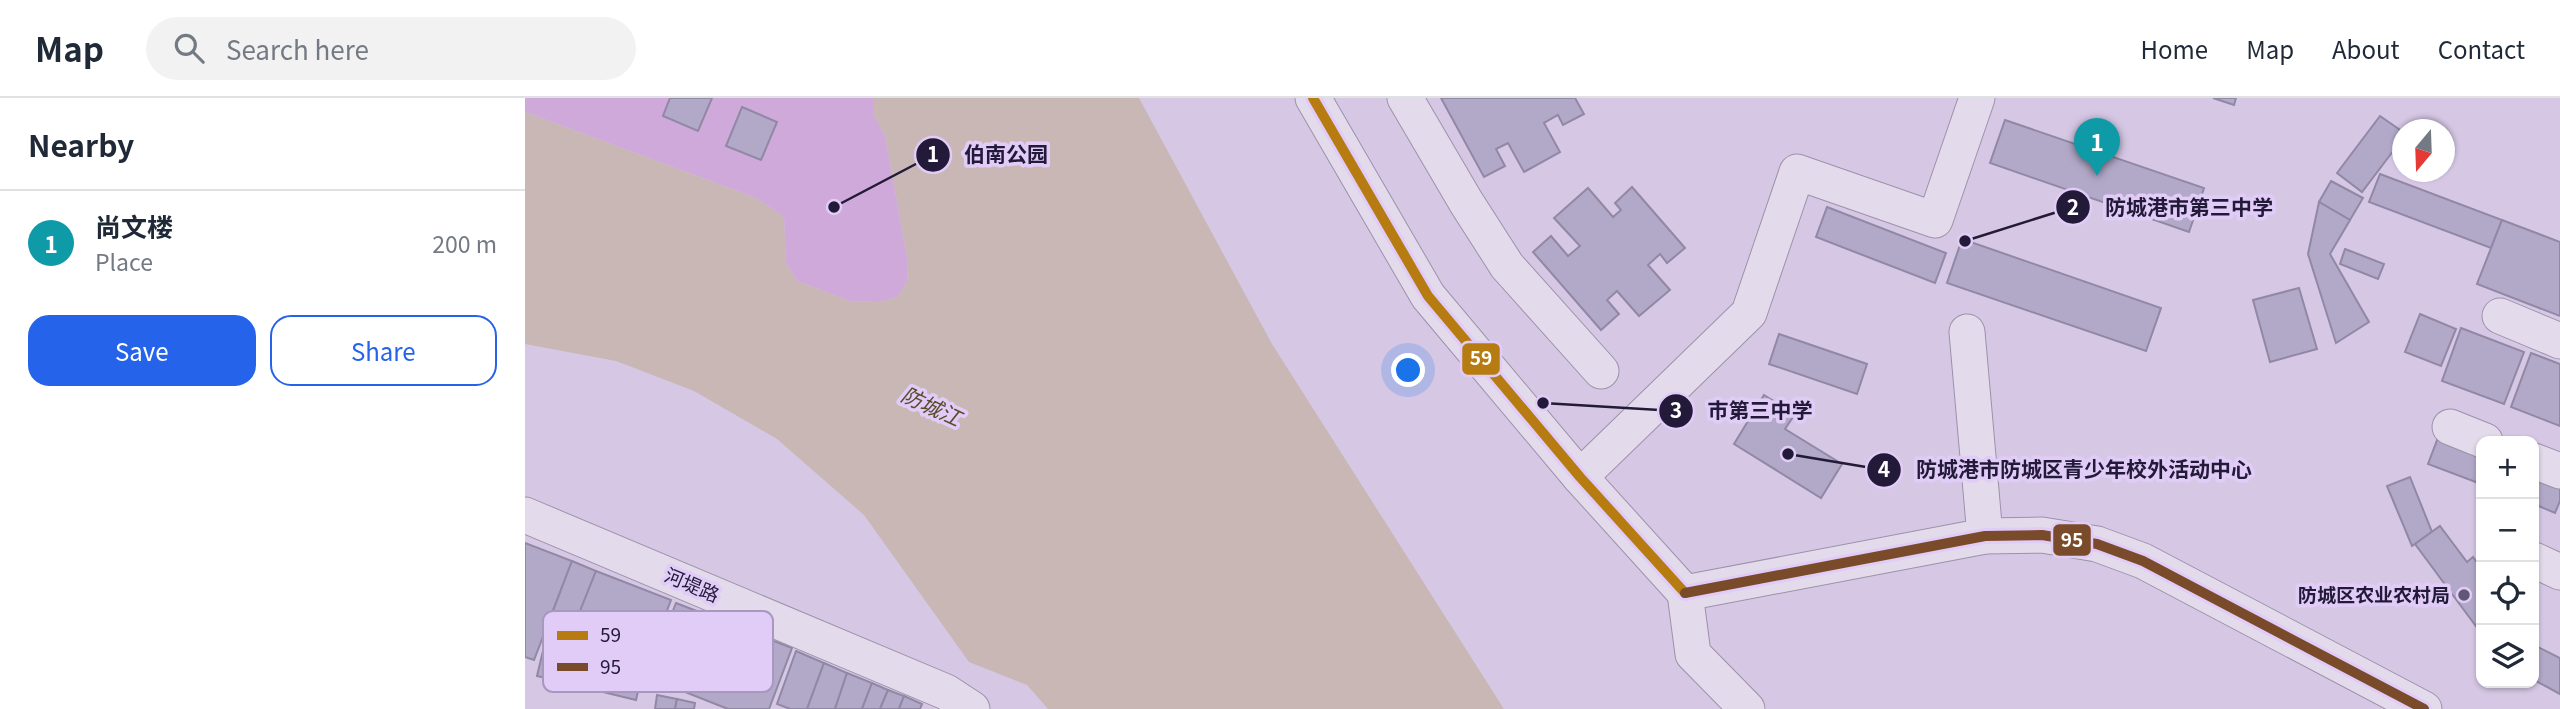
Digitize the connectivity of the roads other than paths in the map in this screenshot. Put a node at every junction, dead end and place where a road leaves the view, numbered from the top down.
1 (1313, 98) edge
2 (1405, 98) edge
3 (1976, 98) edge
4 (2500, 316) dead end
5 (1967, 332) dead end
6 (2560, 341) edge
7 (1601, 372) dead end
8 (2450, 428) dead end
9 (2476, 438) edge
10 (2539, 462) edge
11 (2560, 471) edge
12 (1580, 477) junction
13 (525, 515) edge
14 (1985, 536) junction
15 (2536, 562) edge
16 (2560, 572) edge
17 (1685, 593) junction
18 (753, 611) edge
19 (773, 619) edge
20 (972, 709) edge
21 (1748, 709) edge
22 (2424, 709) edge

1 - 12 street
2 - 7 street
3 - 12 street
4 - 6 street
5 - 14 street
8 - 9 street
10 - 11 street
12 - 17 street
13 - 18 street, 河堤路
14 - 17 street
14 - 22 street
15 - 16 street
17 - 21 street
19 - 20 street, 河堤路

